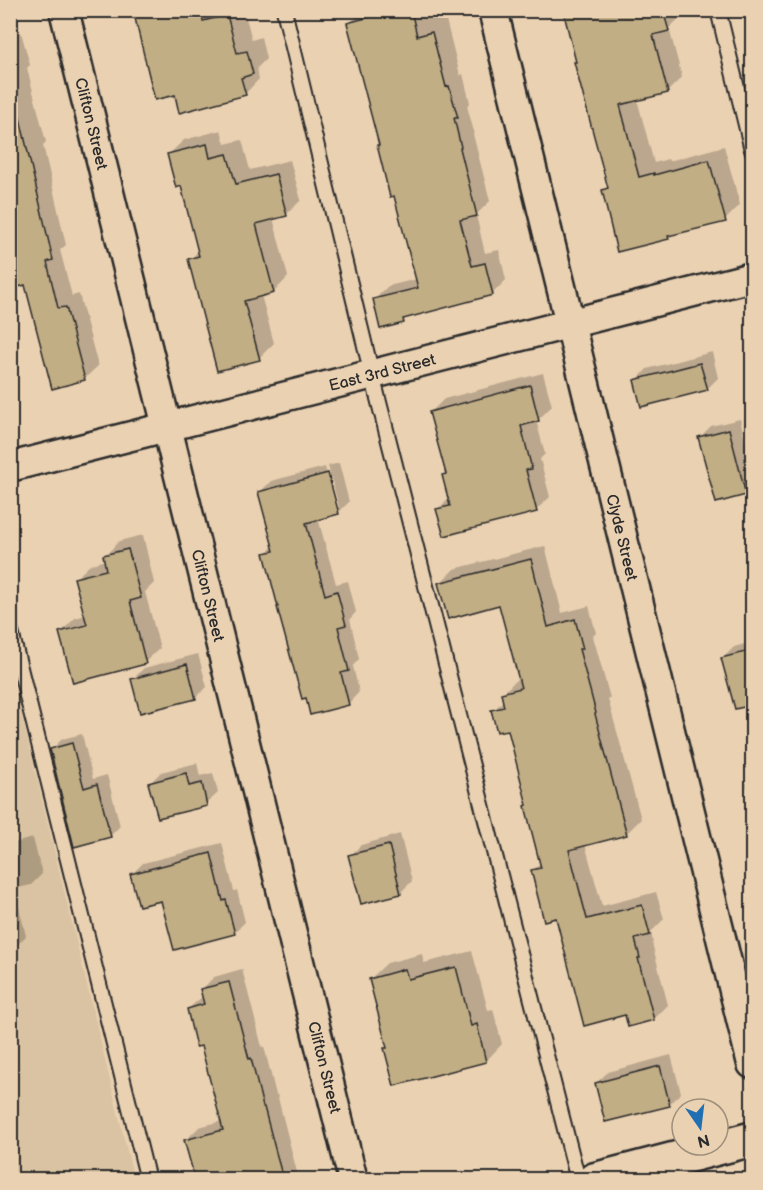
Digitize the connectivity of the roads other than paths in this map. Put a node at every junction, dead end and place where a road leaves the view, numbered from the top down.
1 (64, 10) edge
2 (284, 10) edge
3 (493, 10) edge
4 (718, 10) edge
5 (753, 150) edge
6 (753, 277) edge
7 (570, 324) junction
8 (372, 375) junction
9 (167, 427) junction
10 (10, 467) edge
11 (10, 628) edge
12 (753, 1064) edge
13 (753, 1139) edge
14 (148, 1179) edge
15 (352, 1179) edge
16 (578, 1179) edge
17 (594, 1179) edge

1 - 9 street, Clifton Street
2 - 8 lane
3 - 7 street, Clyde Street
4 - 5 lane
6 - 7 street, East 3rd Street
7 - 8 street, East 3rd Street
7 - 12 street, Clyde Street
8 - 9 street, East 3rd Street
8 - 16 lane
9 - 10 street, East 3rd Street
9 - 15 street, Clifton Street
11 - 14 lane
13 - 17 street

